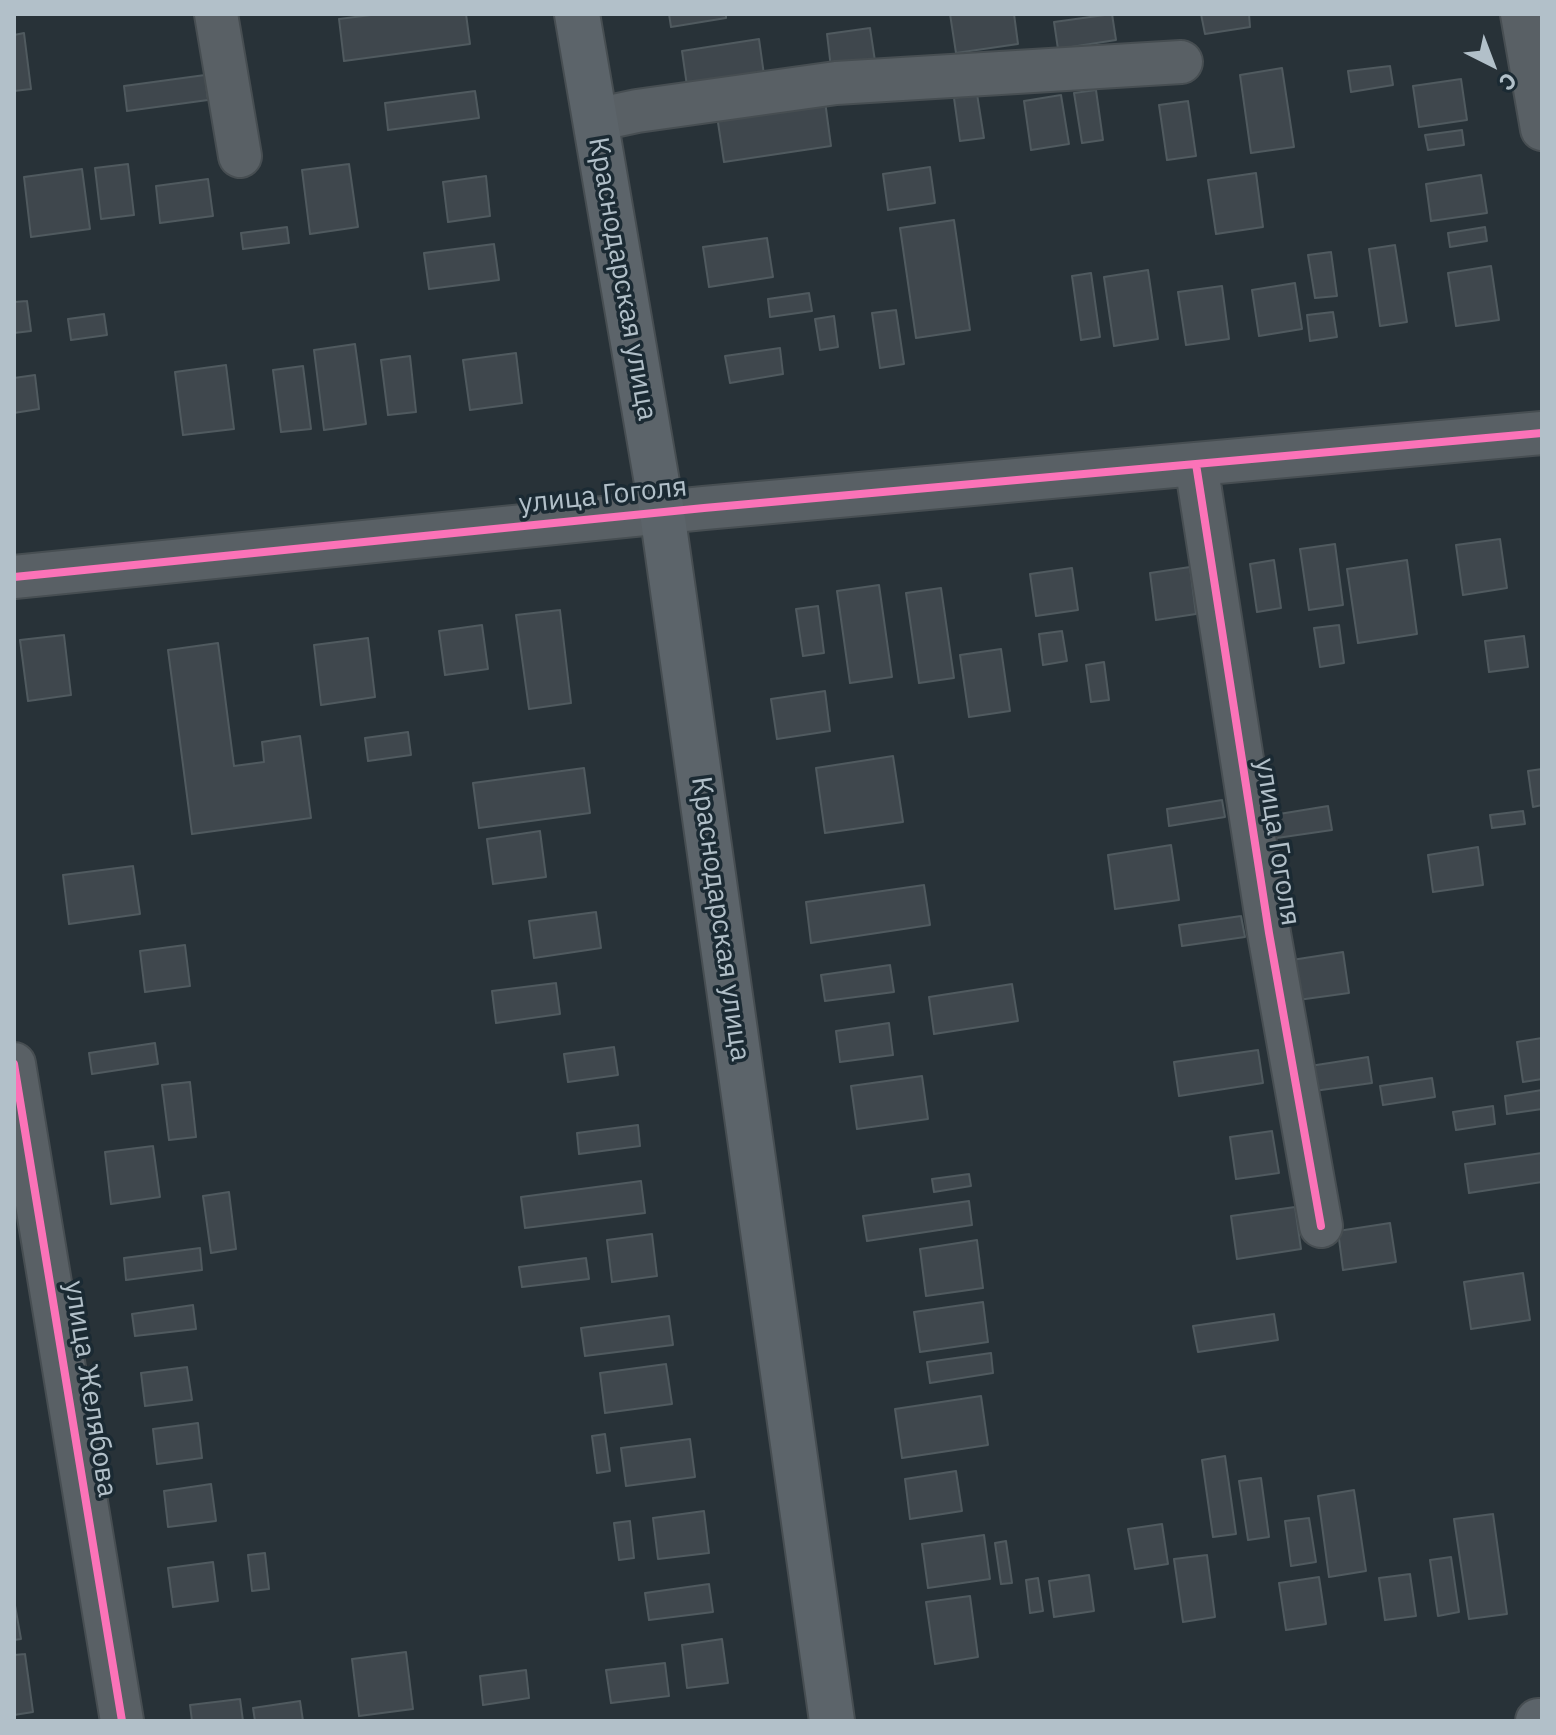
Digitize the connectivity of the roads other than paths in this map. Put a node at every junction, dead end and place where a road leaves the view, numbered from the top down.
1 (216, 14) edge
2 (577, 14) edge
3 (1522, 14) edge
4 (1181, 62) dead end
5 (595, 120) junction
6 (1542, 129) edge
7 (240, 156) dead end
8 (1542, 433) edge
9 (1196, 464) junction
10 (662, 512) junction
11 (14, 577) edge
12 (14, 1064) edge
13 (1321, 1226) dead end
14 (122, 1721) edge
15 (832, 1721) edge

1 - 7 street
2 - 5 main road, Краснодарская улица
3 - 6 street
4 - 5 street, Краснодарская улица
5 - 10 main road, Краснодарская улица
8 - 9 street, улица Гоголя
9 - 10 street, улица Гоголя
9 - 13 street, улица Гоголя
10 - 11 street, улица Гоголя
10 - 15 main road, Краснодарская улица
12 - 14 street, улица Желябова

